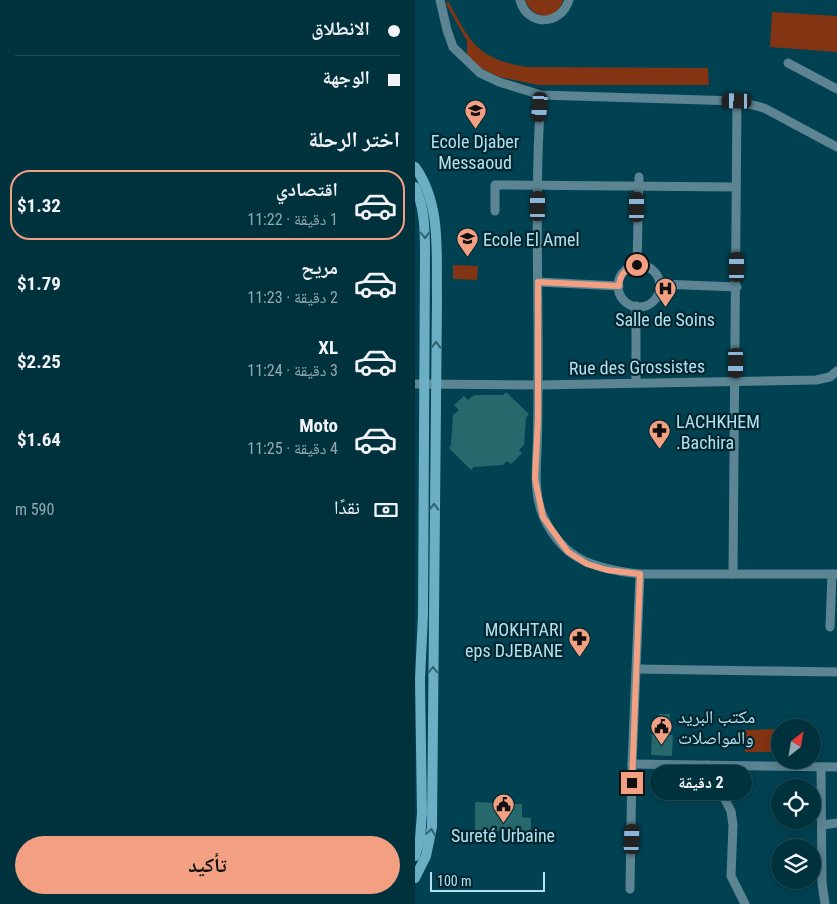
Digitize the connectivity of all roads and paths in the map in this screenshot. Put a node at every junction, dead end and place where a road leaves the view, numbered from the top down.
1 (440, 0) edge
2 (520, 0) edge
3 (569, 0) edge
4 (788, 63) dead end
5 (837, 89) edge
6 (541, 96) junction
7 (737, 101) junction
8 (837, 147) edge
9 (415, 167) edge
10 (639, 177) dead end
11 (415, 187) edge
12 (538, 187) junction
13 (736, 187) junction
14 (637, 188) junction
15 (495, 212) dead end
16 (637, 265) junction
17 (538, 282) junction
18 (660, 284) junction
19 (619, 286) junction
20 (737, 287) junction
21 (636, 306) junction
22 (837, 371) edge
23 (636, 382) junction
24 (736, 382) junction
25 (419, 384) edge
26 (435, 384) junction
27 (538, 385) junction
28 (419, 435) edge
29 (640, 574) junction
30 (733, 574) junction
31 (834, 574) edge
32 (419, 615) edge
33 (830, 627) dead end
34 (637, 669) junction
35 (837, 672) edge
36 (632, 764) junction
37 (707, 765) junction
38 (771, 766) edge
39 (821, 767) joint
40 (837, 767) edge
41 (837, 823) edge
42 (822, 825) junction
43 (418, 855) edge
44 (415, 878) edge
45 (630, 889) dead end
46 (745, 904) edge
47 (825, 904) edge

1 - 6 street
2 - 3 street
4 - 5 street
6 - 7 street
6 - 12 street
7 - 8 street
7 - 13 street
26 -> 9 main road
10 - 14 street
11 -> 25 main road
12 - 14 street
12 - 15 street
12 - 17 street
13 - 14 street
13 - 20 street
14 - 16 street
16 - 18 street
16 - 19 street
17 - 19 street
17 - 27 street
18 - 20 street
18 - 21 street
19 - 21 street
20 - 24 street
21 - 23 street
22 - 24 street, Rue des Grossistes
23 - 24 street, Rue des Grossistes
23 - 27 street, Rue des Grossistes
24 - 30 street
25 - 26 street, Rue des Grossistes
25 - 28 main road
26 - 27 street, Rue des Grossistes
43 -> 26 main road
27 - 29 street
28 - 32 main road
29 - 30 street
29 - 34 street
30 - 31 street
31 - 33 street
32 - 43 main road
34 - 35 street
34 - 36 street
36 - 37 street
36 - 45 street
37 - 38 street
37 - 46 street
39 - 40 street
39 - 42 street
41 - 42 street
42 - 47 street
43 - 44 main road

